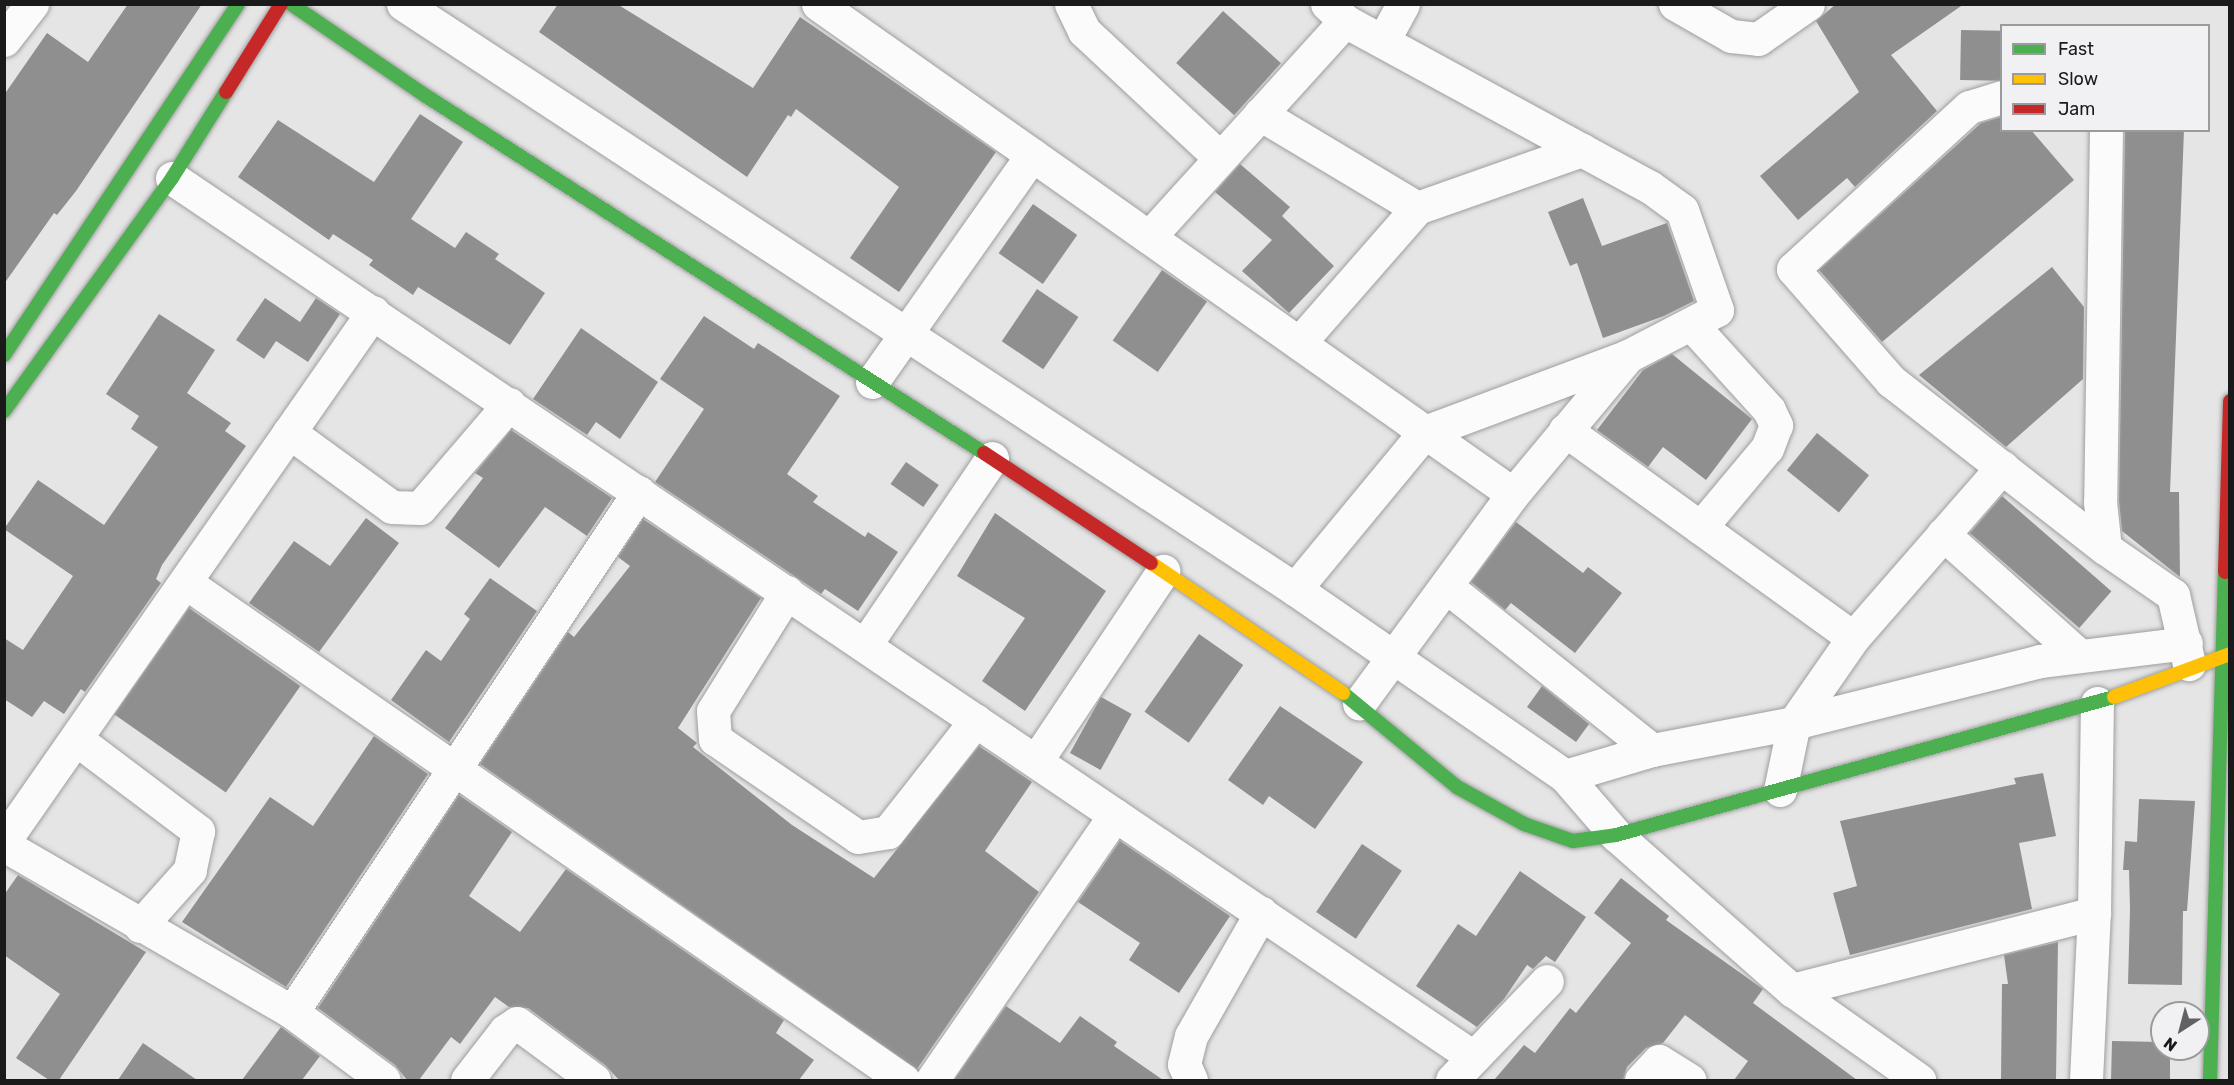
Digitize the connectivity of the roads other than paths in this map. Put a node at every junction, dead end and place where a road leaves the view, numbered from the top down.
1 (238, 4) edge
2 (281, 4) edge
3 (291, 4) edge
4 (403, 4) edge
5 (818, 4) edge
6 (1071, 4) edge
7 (1402, 4) edge
8 (1675, 4) edge
9 (1808, 4) edge
10 (1336, 13) edge
11 (1383, 41) junction
12 (2000, 97) edge
13 (1260, 114) junction
14 (2106, 132) edge
15 (1582, 150) junction
16 (1032, 156) junction
17 (1220, 158) junction
18 (172, 178) junction
19 (1417, 208) junction
20 (1149, 237) junction
21 (373, 312) junction
22 (1691, 324) junction
23 (905, 331) junction
24 (1299, 343) junction
25 (4, 355) edge
26 (1628, 356) junction
27 (872, 382) junction
28 (2229, 401) edge
29 (509, 404) junction
30 (4, 411) edge
31 (1565, 430) junction
32 (289, 432) junction
33 (1425, 432) junction
34 (992, 458) junction
35 (2002, 467) junction
36 (639, 492) junction
37 (1513, 494) junction
38 (1700, 528) junction
39 (1943, 534) junction
40 (2105, 548) junction
41 (1163, 571) junction
42 (185, 582) junction
43 (1447, 587) junction
44 (1295, 589) junction
45 (787, 592) junction
46 (1853, 638) junction
47 (864, 645) junction
48 (2227, 654) edge
49 (2080, 656) junction
50 (2188, 656) junction
51 (1392, 657) junction
52 (2097, 703) junction
53 (1359, 704) junction
54 (976, 720) junction
55 (1794, 723) junction
56 (76, 739) junction
57 (1652, 750) junction
58 (1036, 761) junction
59 (454, 769) junction
60 (1565, 776) junction
61 (1780, 790) junction
62 (1115, 815) junction
63 (1616, 836) junction
64 (4, 843) edge
65 (1261, 913) junction
66 (2094, 914) junction
67 (140, 926) junction
68 (1547, 981) dead end
69 (1792, 990) junction
70 (292, 1012) junction
71 (1463, 1069) edge
72 (384, 1080) edge
73 (467, 1080) edge
74 (594, 1080) edge
75 (903, 1080) edge
76 (932, 1080) edge
77 (1191, 1080) edge
78 (1641, 1080) edge
79 (1689, 1080) edge
80 (1919, 1080) edge
81 (2086, 1080) edge
82 (2210, 1080) edge

1 - 25 street
2 - 18 street
3 - 27 street
4 - 23 street
5 - 16 street
6 - 17 street
7 - 11 street
8 - 9 street
10 - 11 street
10 - 13 street
11 - 15 street
12 - 35 street
13 - 17 street
13 - 19 street
14 - 40 street
15 - 19 street
15 - 22 street
16 - 20 street
16 - 23 street
17 - 20 street
18 - 21 street
18 - 30 street
19 - 24 street
20 - 24 street
21 - 29 street
21 - 32 street
22 - 26 street
22 - 38 street
23 - 27 street
23 - 44 street
24 - 33 street
26 - 31 street
26 - 33 street
27 - 34 street
28 - 48 street
29 - 32 street
29 - 36 street
31 - 37 street
31 - 38 street
32 - 42 street
33 - 37 street
33 - 44 street
34 - 41 street
34 - 47 street
35 - 39 street
35 - 40 street
36 - 45 street
36 - 59 street
37 - 43 street
38 - 46 street
39 - 46 street
39 - 49 street
40 - 50 street
41 - 53 street
41 - 58 street
42 - 56 street
42 - 59 street
43 - 51 street
43 - 57 street
44 - 51 street
45 - 47 street
45 - 54 street
46 - 55 street
47 - 54 street
48 - 50 street
48 - 82 street
49 - 50 street
49 - 55 street
50 - 52 street
51 - 53 street
51 - 60 street
52 - 61 street
52 - 66 street
53 - 63 street
54 - 58 street
55 - 57 street
55 - 61 street
56 - 64 street
56 - 67 street
57 - 60 street
58 - 62 street
59 - 70 street
59 - 75 street
60 - 63 street
61 - 63 street
62 - 65 street
62 - 76 street
63 - 69 street
64 - 67 street
65 - 71 street
65 - 77 street
66 - 69 street
66 - 81 street
67 - 70 street
68 - 71 street
69 - 80 street
70 - 72 street
73 - 74 street
78 - 79 street

